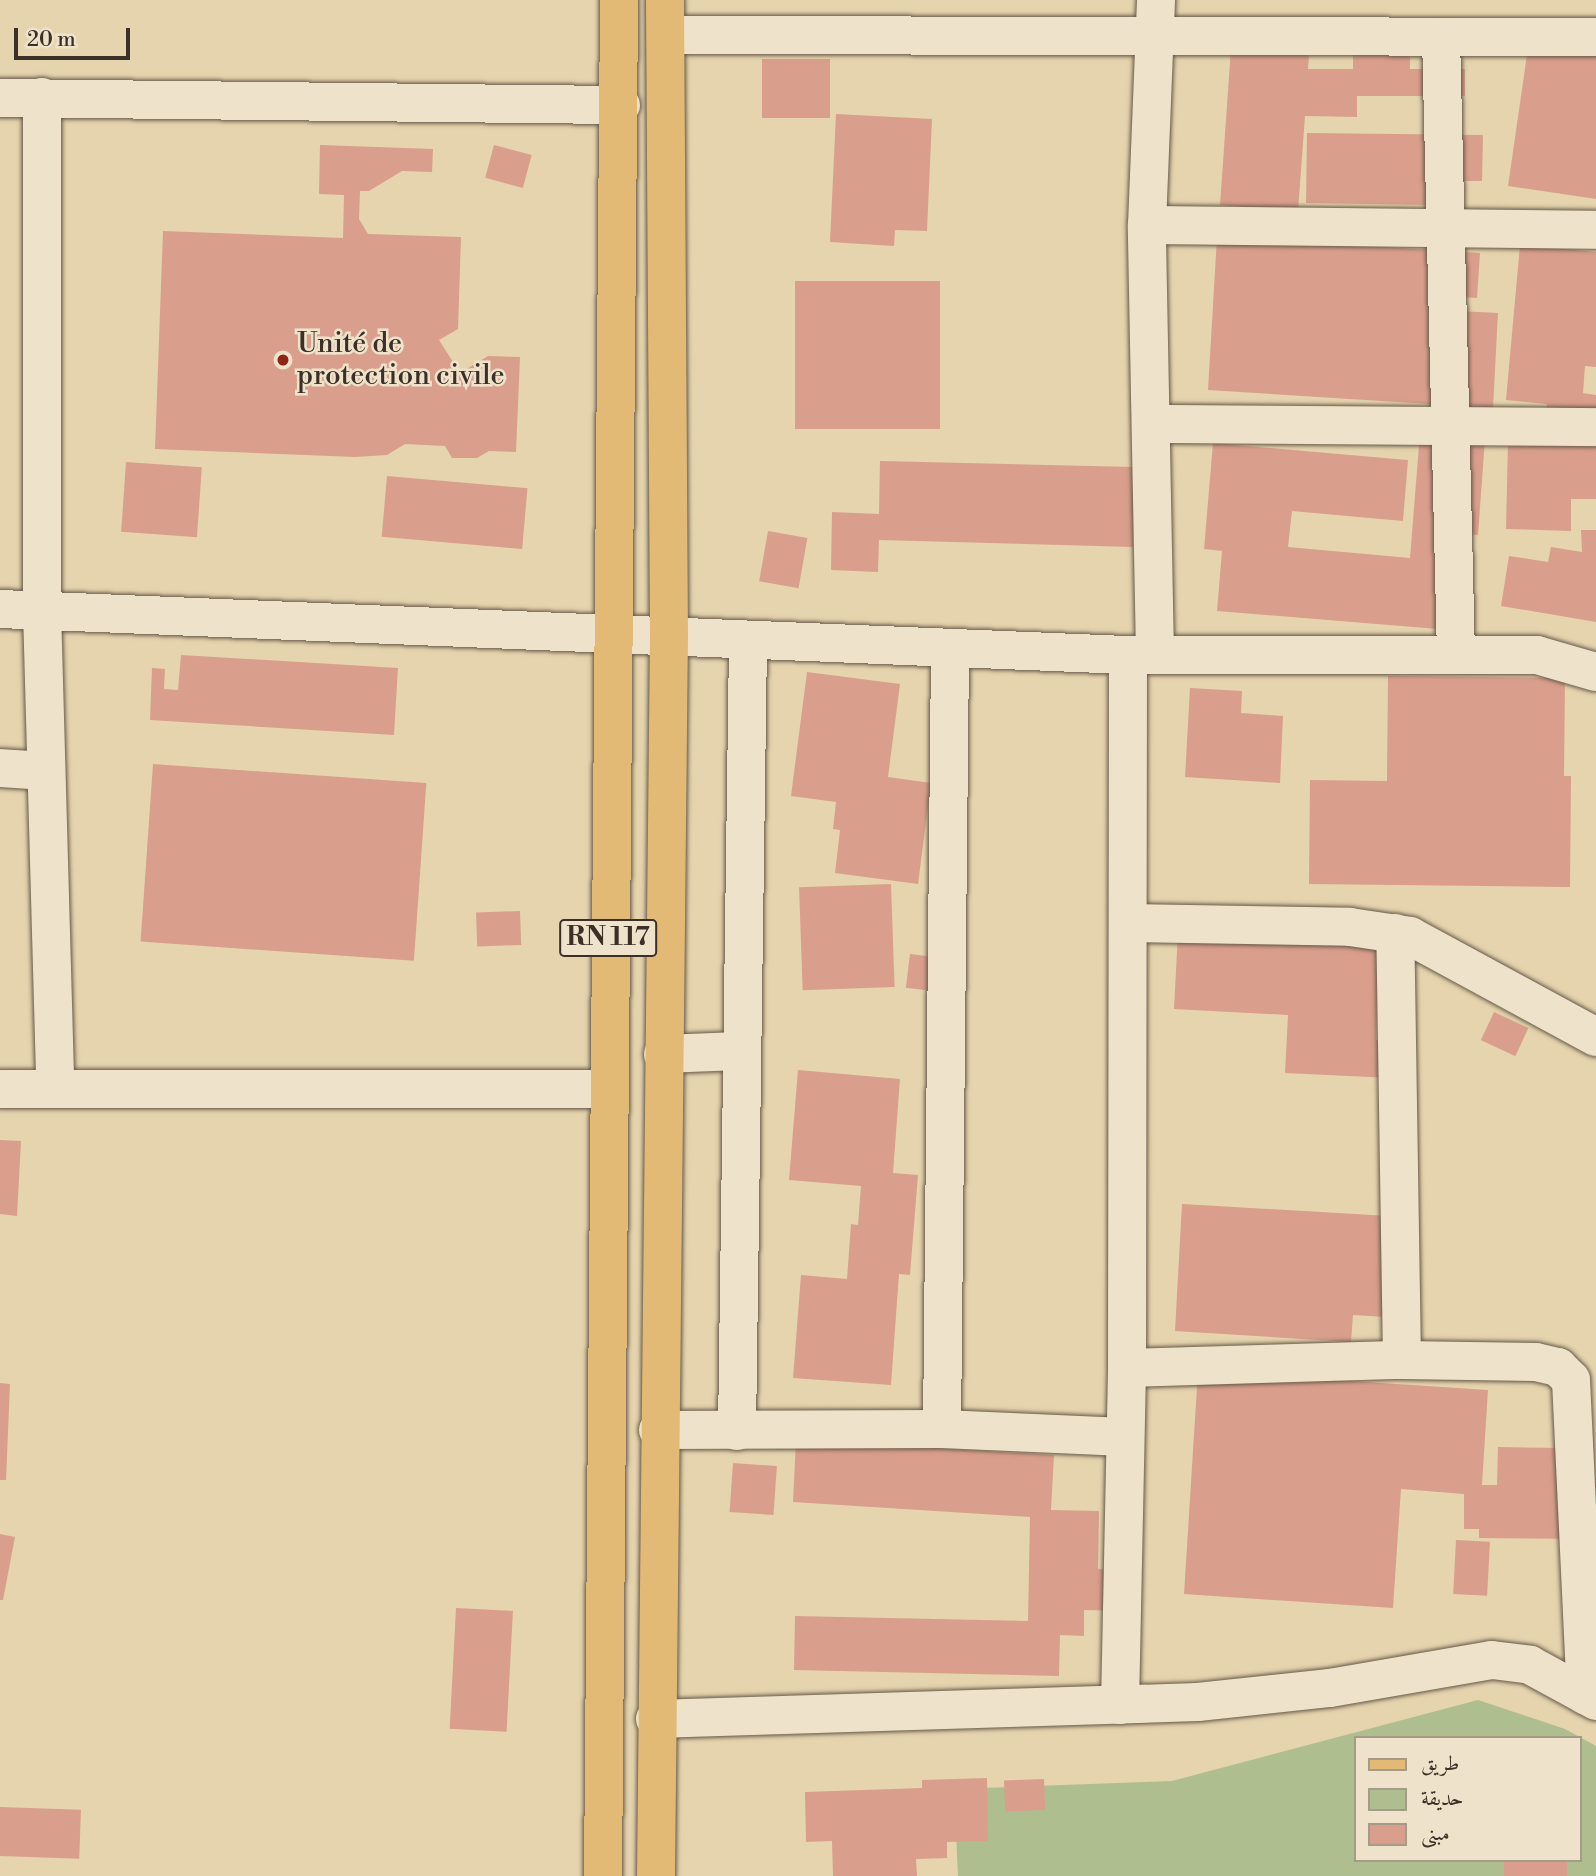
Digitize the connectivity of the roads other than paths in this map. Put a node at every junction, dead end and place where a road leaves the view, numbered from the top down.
1 (619, 0) edge
2 (1155, 17) edge
3 (666, 18) edge
4 (1441, 37) junction
5 (1596, 37) edge
6 (42, 97) junction
7 (0, 98) edge
8 (621, 105) junction
9 (1147, 225) junction
10 (1449, 227) junction
11 (1596, 230) edge
12 (1152, 424) junction
13 (1453, 426) junction
14 (1596, 427) edge
15 (0, 609) edge
16 (42, 610) junction
17 (611, 632) junction
18 (669, 635) junction
19 (748, 642) junction
20 (950, 648) junction
21 (1141, 655) junction
22 (1456, 655) junction
23 (1596, 671) edge
24 (0, 768) edge
25 (46, 771) junction
26 (1129, 923) junction
27 (1395, 933) junction
28 (1596, 1037) edge
29 (740, 1051) junction
30 (663, 1054) junction
31 (0, 1089) edge
32 (55, 1089) junction
33 (606, 1089) junction
34 (1402, 1360) junction
35 (1127, 1368) junction
36 (942, 1429) junction
37 (659, 1430) junction
38 (737, 1431) junction
39 (1125, 1437) junction
40 (656, 1584) junction
41 (604, 1586) junction
42 (1591, 1699) edge
43 (1120, 1705) junction
44 (655, 1719) junction
45 (603, 1876) edge
46 (656, 1876) edge

1 - 8 main road, RN 117
2 - 3 street
2 - 4 street
2 - 9 street
3 - 18 main road, RN 117
4 - 5 street
4 - 10 street
6 - 7 street
6 - 8 street
6 - 16 street
8 - 17 main road, RN 117
9 - 10 street
9 - 12 street
10 - 11 street
10 - 13 street
12 - 13 street
12 - 21 street
13 - 14 street
13 - 22 street
15 - 16 street
16 - 17 street
16 - 25 street
17 - 18 street
17 - 33 main road, RN 117
18 - 19 street
18 - 30 main road, RN 117
19 - 20 street
19 - 29 street
20 - 21 street
20 - 36 street
21 - 22 street
21 - 26 street
22 - 23 street
24 - 25 street
25 - 32 street
26 - 27 street
26 - 35 street
27 - 28 street
27 - 34 street
29 - 30 street
29 - 38 street
30 - 37 main road, RN 117
31 - 32 street
32 - 33 street
33 - 41 main road, RN 117
34 - 35 street
34 - 42 street
35 - 39 street
36 - 38 street
36 - 39 street
37 - 38 street
37 - 40 main road, RN 117
39 - 43 street
40 - 41 main road
40 - 44 main road, RN 117
41 - 45 main road, RN 117
42 - 43 street
43 - 44 street
44 - 46 main road, RN 117

